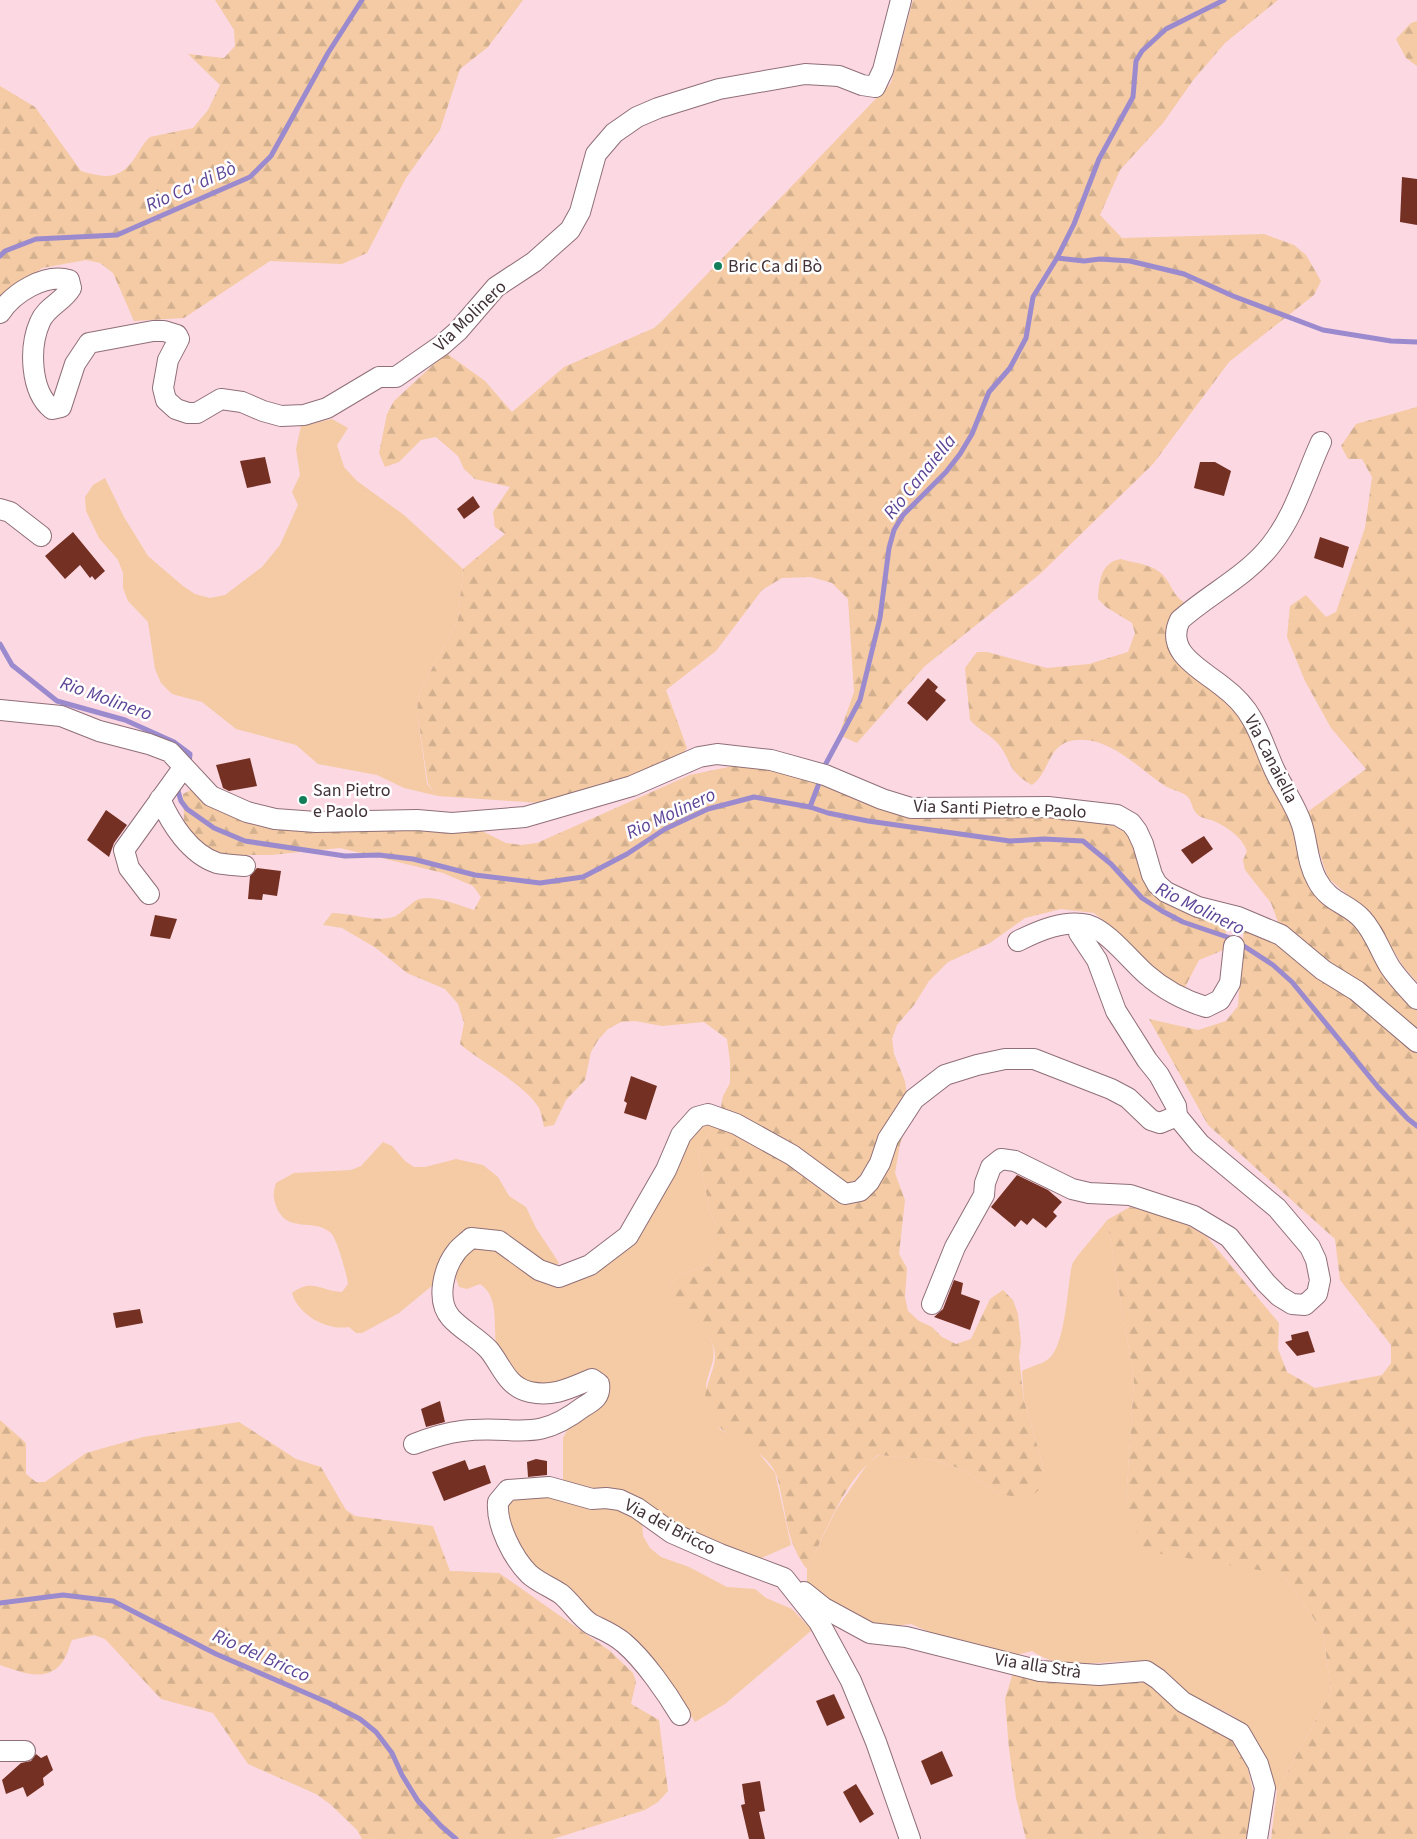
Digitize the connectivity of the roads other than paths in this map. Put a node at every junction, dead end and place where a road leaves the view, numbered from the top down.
1 (901, 0) edge
2 (0, 313) edge
3 (1321, 442) dead end
4 (0, 509) edge
5 (41, 536) dead end
6 (0, 710) edge
7 (187, 772) junction
8 (160, 800) junction
9 (244, 866) dead end
10 (149, 894) dead end
11 (1079, 924) junction
12 (1018, 941) dead end
13 (1234, 946) dead end
14 (1417, 999) edge
15 (1417, 1042) edge
16 (1177, 1116) junction
17 (932, 1304) dead end
18 (414, 1444) dead end
19 (784, 1578) junction
20 (680, 1715) dead end
21 (0, 1751) edge
22 (25, 1751) dead end
23 (910, 1839) edge
24 (1257, 1839) edge

1 - 2 street, Via Molinero
3 - 14 street, Via Canaiella
4 - 5 street
6 - 7 street, Via Santi Pietro e Paolo
7 - 8 street
7 - 15 street, Via Santi Pietro e Paolo
8 - 9 street
8 - 10 street
11 - 12 street
11 - 13 street
11 - 16 street
16 - 17 street
16 - 18 street
19 - 20 street, Via dei Bricco
19 - 23 street
19 - 24 street, Via alla Strà
21 - 22 street

